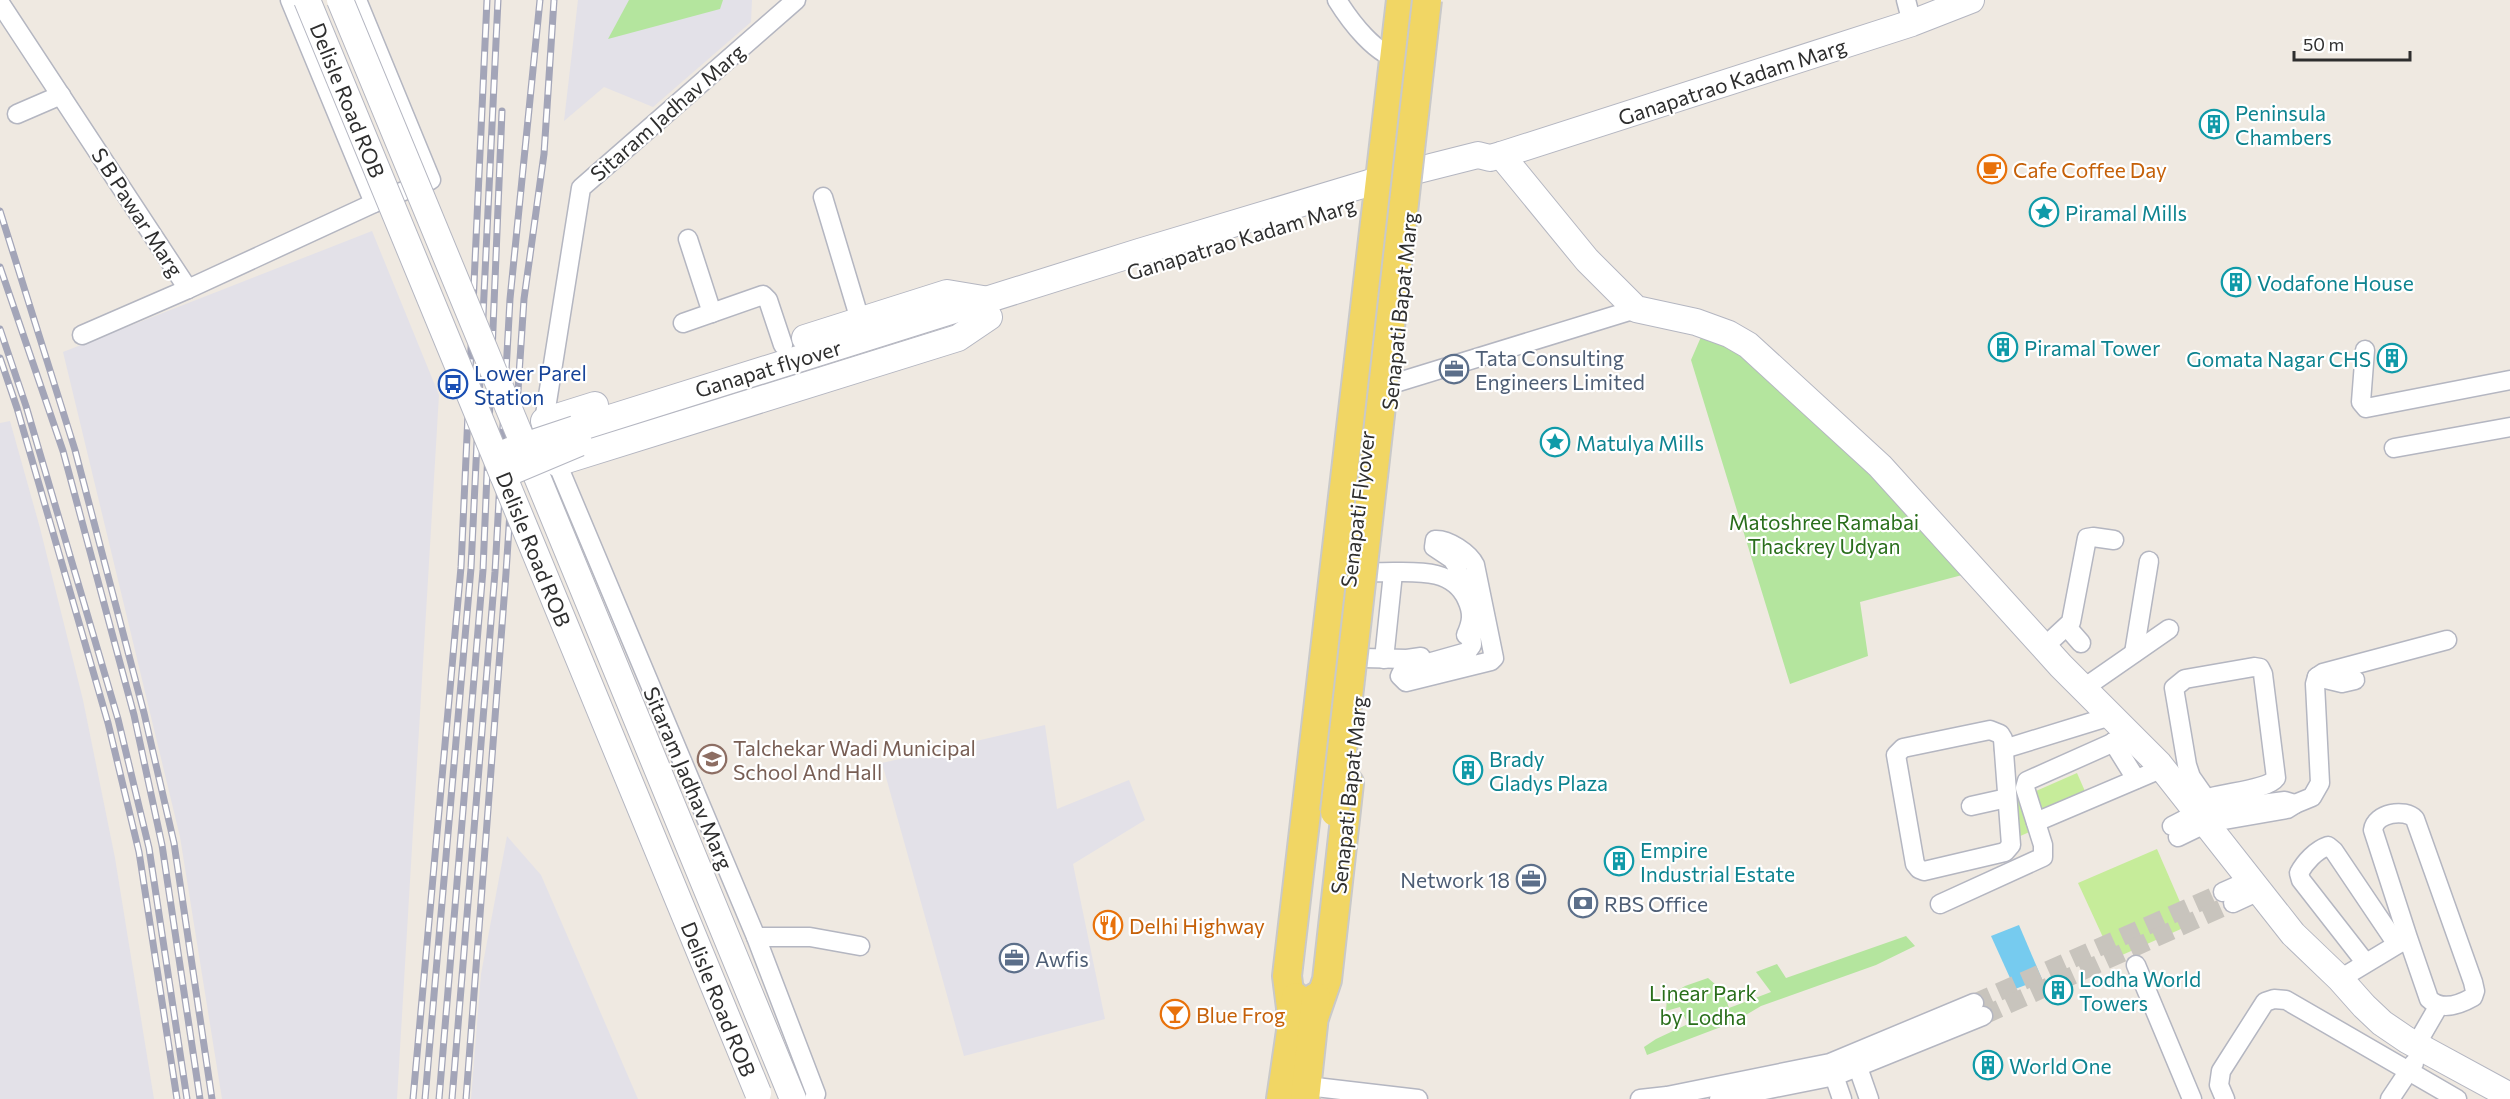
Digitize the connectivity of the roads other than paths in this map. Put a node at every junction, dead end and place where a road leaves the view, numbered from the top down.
1 (290, 0) edge
2 (307, 0) edge
3 (340, 0) edge
4 (357, 0) edge
5 (796, 0) edge
6 (1337, 0) edge
7 (1401, 0) edge
8 (1416, 0) edge
9 (1428, 0) edge
10 (1437, 0) edge
11 (1971, 0) edge
12 (0, 3) edge
13 (1909, 11) edge
14 (1395, 59) junction
15 (1429, 64) junction
16 (61, 95) junction
17 (17, 114) dead end
18 (1496, 156) junction
19 (1414, 180) junction
20 (1377, 189) junction
21 (823, 197) dead end
22 (374, 203) junction
23 (688, 239) dead end
24 (188, 289) junction
25 (985, 309) junction
26 (1636, 309) junction
27 (712, 313) junction
28 (860, 320) junction
29 (683, 323) dead end
30 (82, 334) dead end
31 (783, 345) junction
32 (2365, 350) dead end
33 (1358, 380) junction
34 (2510, 380) edge
35 (1392, 384) junction
36 (544, 421) junction
37 (2510, 427) edge
38 (2394, 448) dead end
39 (528, 454) junction
40 (557, 463) junction
41 (499, 466) junction
42 (2114, 540) dead end
43 (2149, 561) dead end
44 (1382, 573) junction
45 (1462, 589) junction
46 (1471, 625) junction
47 (2067, 627) junction
48 (2169, 629) dead end
49 (2447, 640) dead end
50 (2081, 643) dead end
51 (2044, 647) junction
52 (2134, 653) junction
53 (1374, 658) junction
54 (2318, 677) junction
55 (2355, 680) dead end
56 (2084, 688) junction
57 (2111, 716) junction
58 (2121, 738) junction
59 (2004, 749) junction
60 (2173, 770) junction
61 (2136, 779) junction
62 (2007, 798) junction
63 (1971, 806) dead end
64 (2201, 809) junction
65 (1328, 811) junction
66 (2036, 822) junction
67 (2175, 831) dead end
68 (2255, 886) junction
69 (2228, 898) tunnel mouth
70 (1940, 904) dead end
71 (756, 937) junction
72 (2402, 940) junction
73 (860, 946) dead end
74 (2366, 962) junction
75 (2136, 965) dead end
76 (2340, 979) junction
77 (2438, 1007) junction
78 (1978, 1009) tunnel mouth
79 (1304, 1016) junction
80 (2419, 1046) junction
81 (1856, 1061) junction
82 (2448, 1062) junction
83 (1832, 1069) junction
84 (2409, 1071) junction
85 (1306, 1092) edge
86 (2430, 1092) edge
87 (802, 1093) edge
88 (759, 1096) edge
89 (1353, 1096) edge
90 (2510, 1096) edge
91 (1281, 1099) edge
92 (1418, 1099) edge
93 (1640, 1099) edge
94 (1719, 1099) edge
95 (1842, 1099) edge
96 (1869, 1099) edge
97 (2192, 1099) edge
98 (2224, 1099) edge
99 (2390, 1099) edge
100 (2457, 1099) edge

1 - 22 street
2 - 41 main road, Delisle Road ROB, bridge
3 - 39 main road, Delisle Road ROB, bridge
4 - 22 street, S B Pawar Marg
5 - 36 street, Sitaram Jadhav Marg
6 - 14 street
7 - 14 main road, Senapati Bapat Marg
8 - 65 main road, Senapati Flyover
9 - 65 main road, Senapati Flyover, bridge
10 - 15 main road, Senapati Bapat Marg
11 - 13 main road, Ganapatrao Kadam Marg
12 - 16 street, S B Pawar Marg
13 - 18 main road, Ganapatrao Kadam Marg
14 - 15 street
14 - 20 main road, Senapati Bapat Marg
15 - 19 main road, Senapati Bapat Marg
16 - 17 street
16 - 24 street, S B Pawar Marg
18 - 19 main road, Ganapatrao Kadam Marg
18 - 26 main road
19 - 20 main road, Ganapatrao Kadam Marg
19 - 35 main road, Senapati Bapat Marg
20 - 25 main road, Ganapatrao Kadam Marg
20 - 33 main road, Senapati Bapat Marg
21 - 28 street
22 - 24 street, S B Pawar Marg
23 - 27 street
24 - 30 street
25 - 28 main road
25 - 39 main road, Ganapat flyover, bridge
25 - 40 main road
26 - 35 street
26 - 51 main road
27 - 29 street
27 - 31 street
28 - 31 main road
31 - 36 main road
32 - 34 street
33 - 35 street
33 - 79 main road, Senapati Bapat Marg
35 - 44 main road, Senapati Bapat Marg
36 - 40 main road
37 - 38 street
39 - 41 main road, Ganapat flyover, bridge
39 - 87 main road, Delisle Road ROB
40 - 71 street, Sitaram Jadhav Marg
41 - 88 main road, Delisle Road ROB, bridge
42 - 47 street
43 - 52 street
44 - 45 street
44 - 53 main road, Senapati Bapat Marg
45 - 46 street
45 - 46 street
46 - 53 street
47 - 50 street
47 - 51 street
48 - 52 street
49 - 54 street
51 - 56 main road
52 - 56 street
53 - 79 main road, Senapati Bapat Marg
54 - 55 street
54 - 64 street
56 - 57 main road
57 - 58 main road
57 - 59 street
58 - 60 main road
58 - 61 street
58 - 66 street
59 - 62 street
59 - 62 street
60 - 61 street
60 - 64 main road
60 - 64 street
61 - 66 street
62 - 63 street
64 - 67 street
64 - 68 main road
65 - 79 main road, Senapati Flyover
66 - 70 street
68 - 69 street
68 - 76 main road
71 - 73 street
71 - 87 street, Sitaram Jadhav Marg
72 - 74 street
72 - 74 street
72 - 77 street
72 - 77 street
74 - 76 street
75 - 97 street
76 - 80 main road
77 - 80 street
78 - 81 street
79 - 85 main road
79 - 91 main road
80 - 82 main road
80 - 84 street
81 - 83 street
81 - 96 street
82 - 86 street
82 - 90 main road
83 - 93 street
83 - 94 street
83 - 95 street
84 - 86 street
84 - 98 street
84 - 99 street
85 - 89 street
86 - 100 street
89 - 92 street

